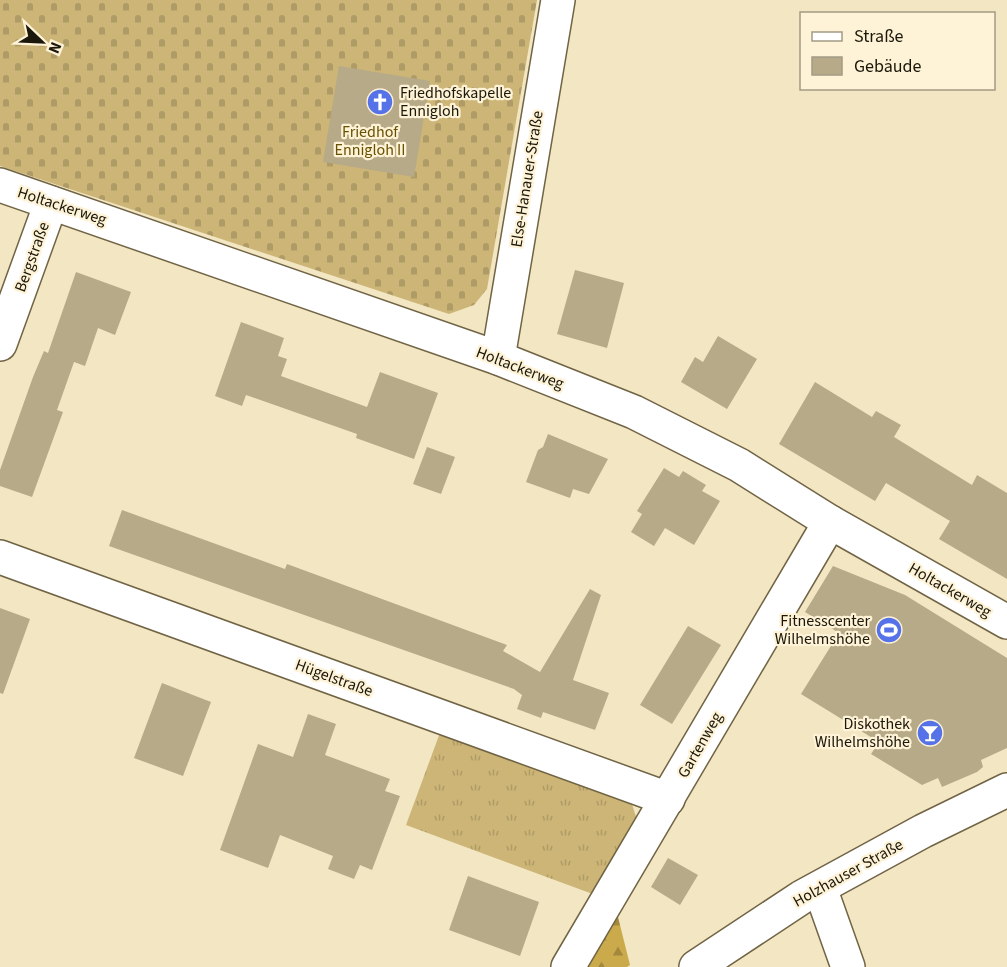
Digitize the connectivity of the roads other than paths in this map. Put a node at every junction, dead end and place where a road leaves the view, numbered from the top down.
1 (558, 0) edge
2 (0, 185) edge
3 (51, 203) junction
4 (0, 344) edge
5 (498, 358) junction
6 (830, 522) junction
7 (0, 557) edge
8 (1007, 622) edge
9 (1007, 790) edge
10 (668, 799) junction
11 (820, 888) junction
12 (568, 967) edge
13 (696, 967) edge
14 (848, 967) edge

1 - 5 street, Else-Hanauer-Straße
2 - 3 street, Holtackerweg
3 - 4 street, Bergstraße
3 - 5 street, Holtackerweg
5 - 6 street, Holtackerweg
6 - 8 street, Holtackerweg
6 - 10 street, Gartenweg
7 - 10 street, Hügelstraße
9 - 11 street, Holzhauser Straße
10 - 12 street, Gartenweg
11 - 13 street, Holzhauser Straße
11 - 14 street

